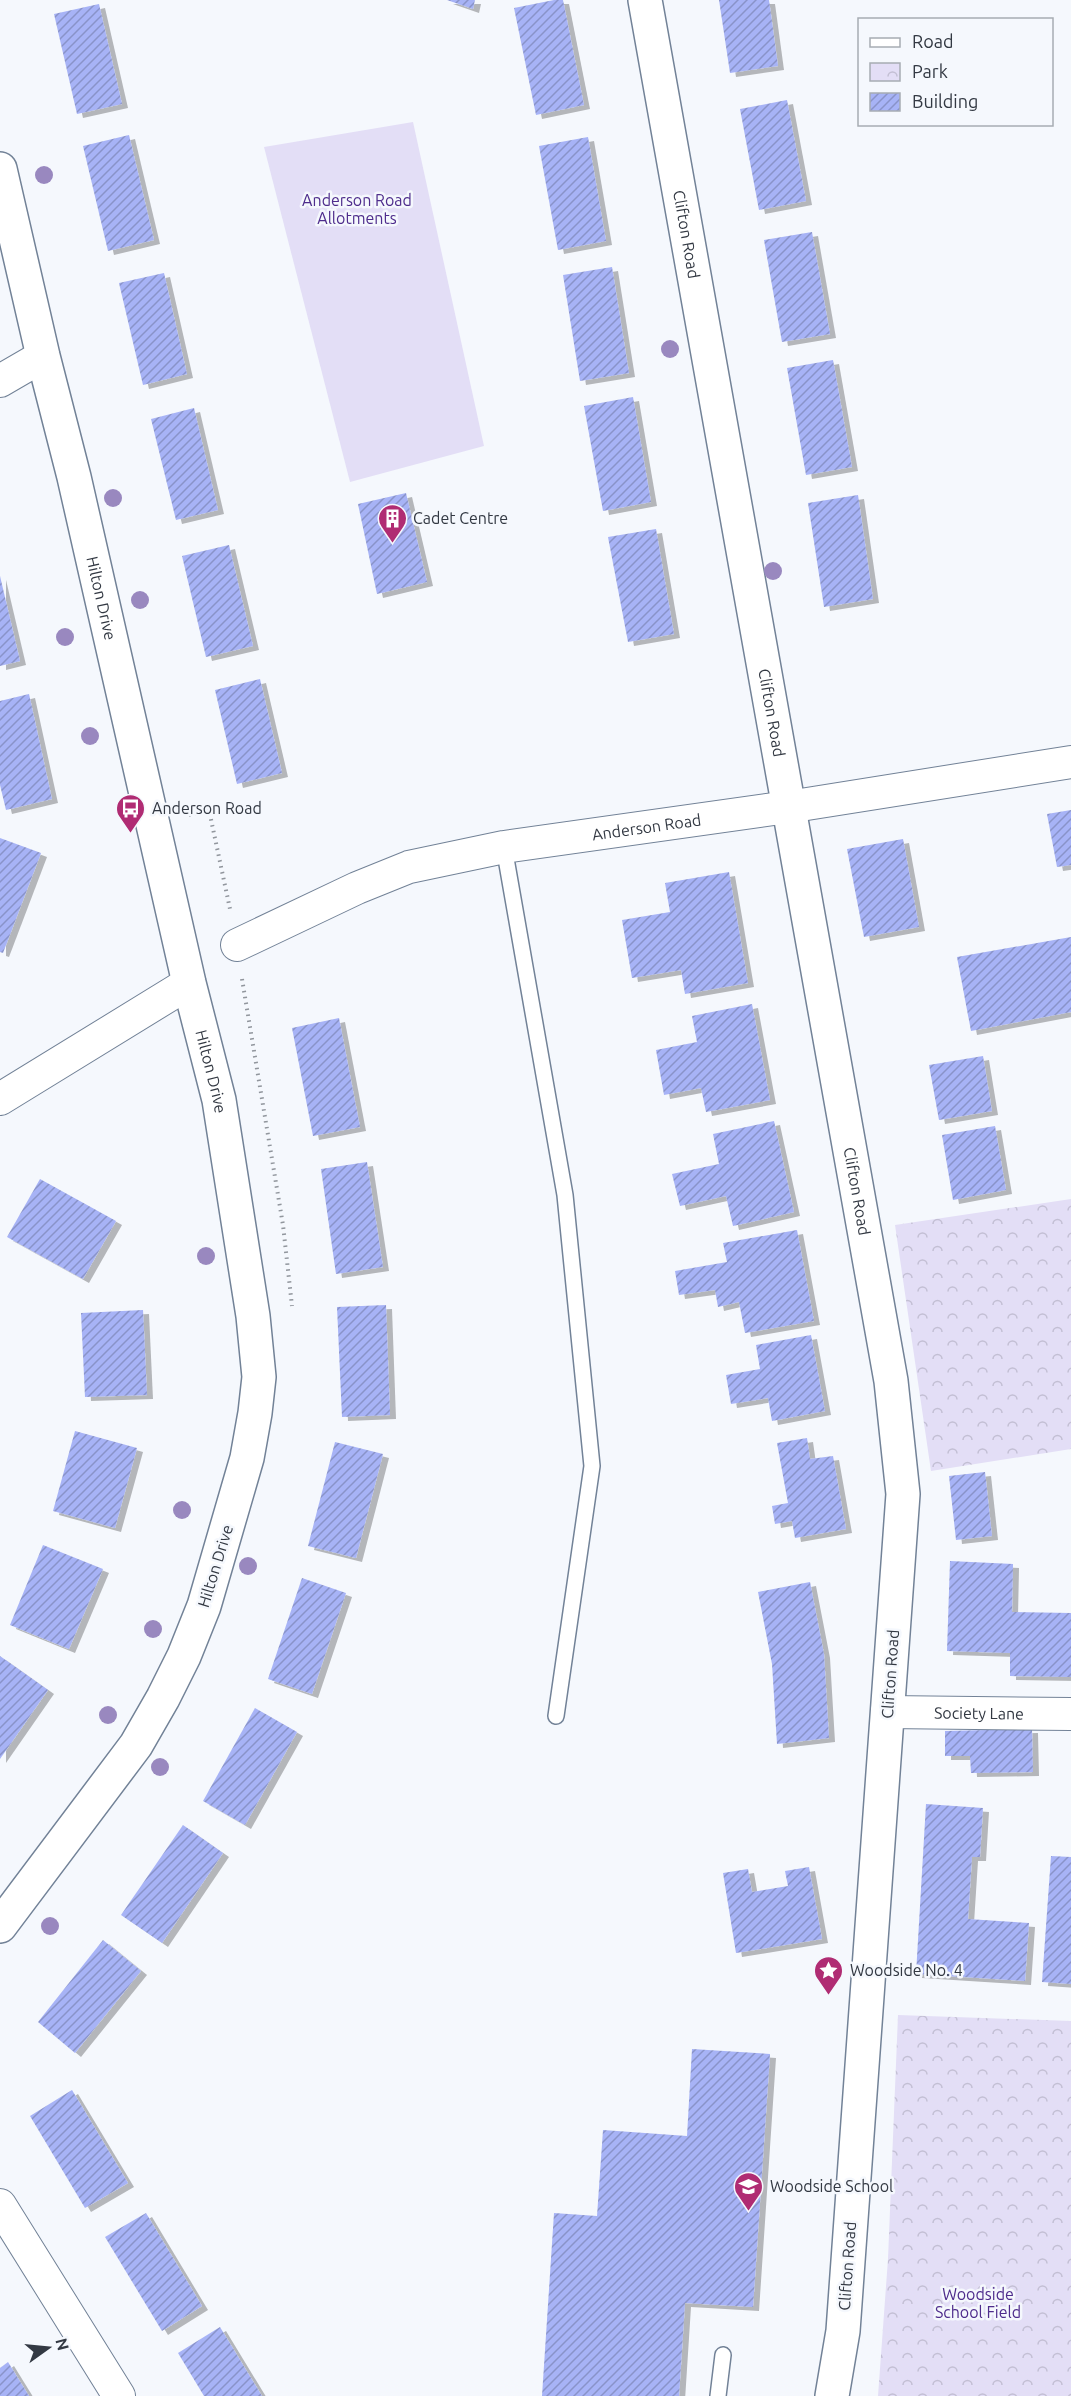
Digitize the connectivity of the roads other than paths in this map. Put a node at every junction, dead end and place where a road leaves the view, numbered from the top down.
1 (645, 0) edge
2 (0, 169) edge
3 (43, 356) junction
4 (0, 381) edge
5 (1071, 762) edge
6 (788, 807) junction
7 (504, 848) junction
8 (237, 945) dead end
9 (189, 983) junction
10 (0, 1099) edge
11 (887, 1712) junction
12 (1071, 1713) edge
13 (556, 1716) dead end
14 (0, 1926) edge
15 (0, 2205) edge
16 (723, 2355) dead end
17 (119, 2396) edge
18 (718, 2396) edge
19 (832, 2396) edge

1 - 6 street, Clifton Road
2 - 3 street, Hilton Drive
3 - 4 street
3 - 9 street, Hilton Drive
5 - 6 street, Anderson Road
6 - 7 street, Anderson Road
6 - 11 street, Clifton Road
7 - 8 street, Anderson Road
7 - 13 lane
9 - 10 street
9 - 14 street, Hilton Drive
11 - 12 street, Society Lane
11 - 19 street, Clifton Road
15 - 17 street
16 - 18 lane

